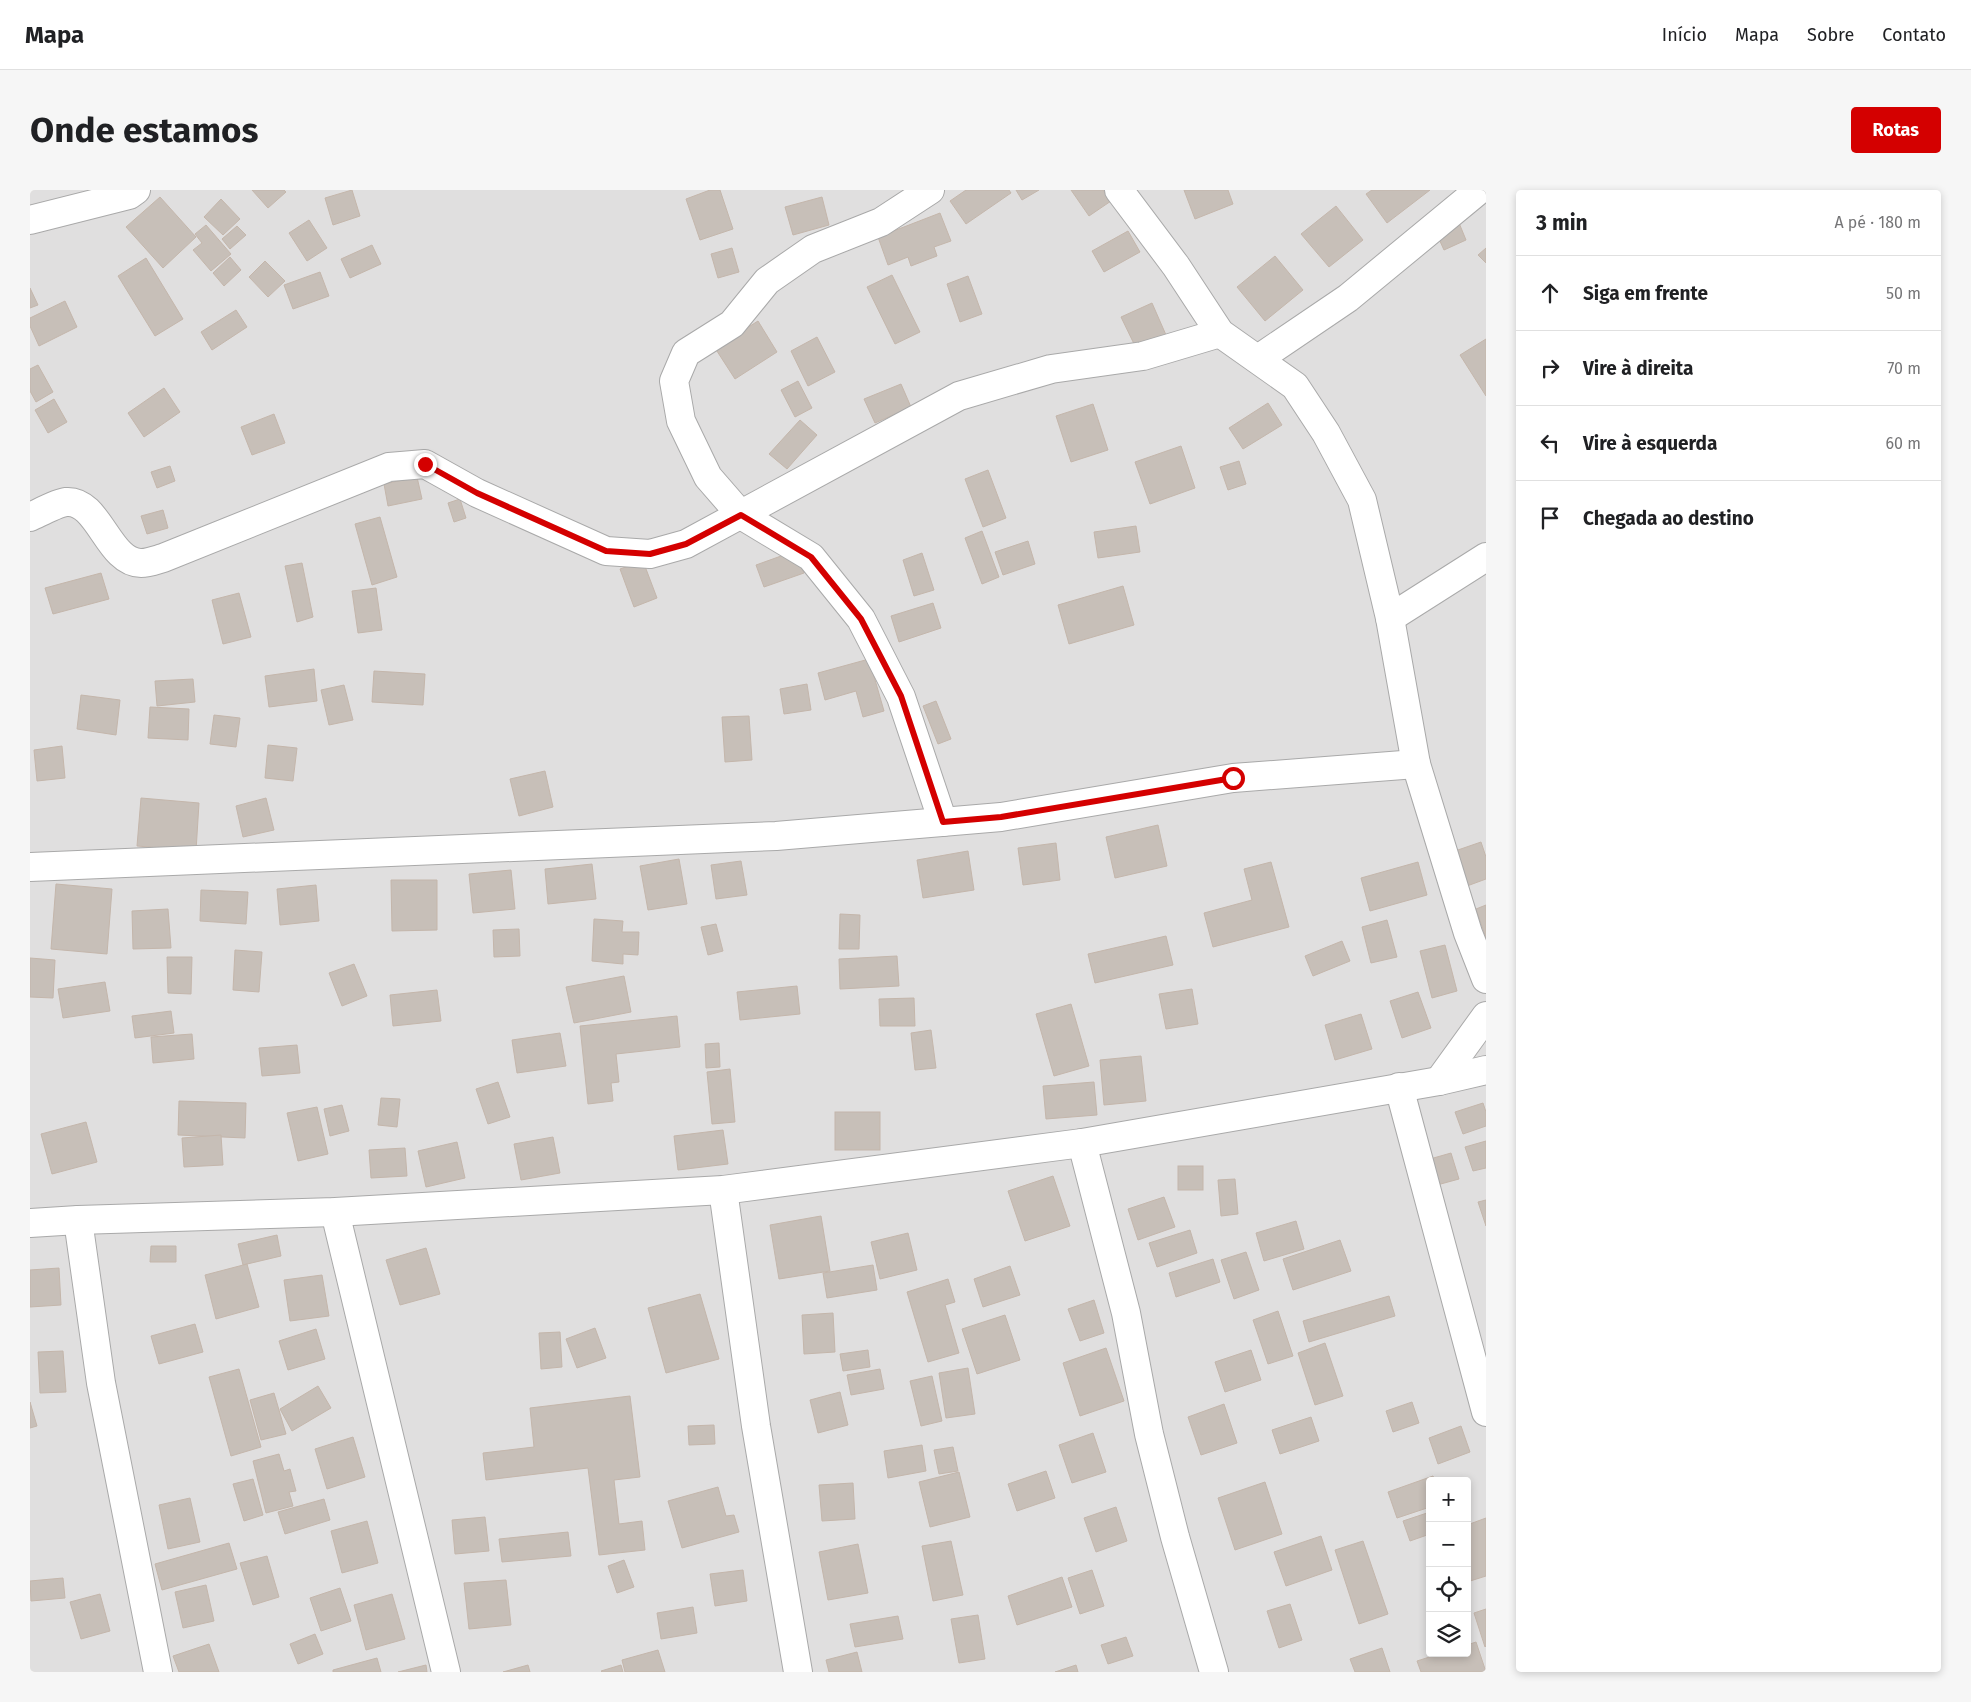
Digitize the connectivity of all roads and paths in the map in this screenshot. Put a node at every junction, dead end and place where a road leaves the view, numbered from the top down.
1 (136, 190) edge
2 (930, 190) edge
3 (1119, 190) edge
4 (1479, 190) edge
5 (30, 220) edge
6 (1220, 333) junction
7 (1258, 359) junction
8 (741, 515) junction
9 (30, 517) edge
10 (1486, 557) edge
11 (1390, 618) junction
12 (1416, 764) junction
13 (943, 822) junction
14 (30, 867) edge
15 (1486, 978) edge
16 (1486, 1016) edge
17 (1486, 1070) edge
18 (1439, 1081) junction
19 (1399, 1087) junction
20 (1082, 1142) junction
21 (723, 1190) junction
22 (335, 1212) junction
23 (78, 1220) junction
24 (30, 1224) edge
25 (1486, 1412) edge
26 (158, 1672) edge
27 (446, 1672) edge
28 (798, 1672) edge
29 (1214, 1672) edge

1 - 5 street
2 - 8 street
3 - 6 street
4 - 7 street
6 - 7 street
6 - 8 street
7 - 11 street
8 - 9 street
8 - 13 street
10 - 11 street
11 - 12 street
12 - 13 street
12 - 15 street
13 - 14 street
16 - 18 street
17 - 18 street
18 - 19 street
19 - 20 street
19 - 25 street
20 - 21 street
20 - 29 street
21 - 22 street
21 - 28 street
22 - 23 street
22 - 27 street
23 - 24 street
23 - 26 street

